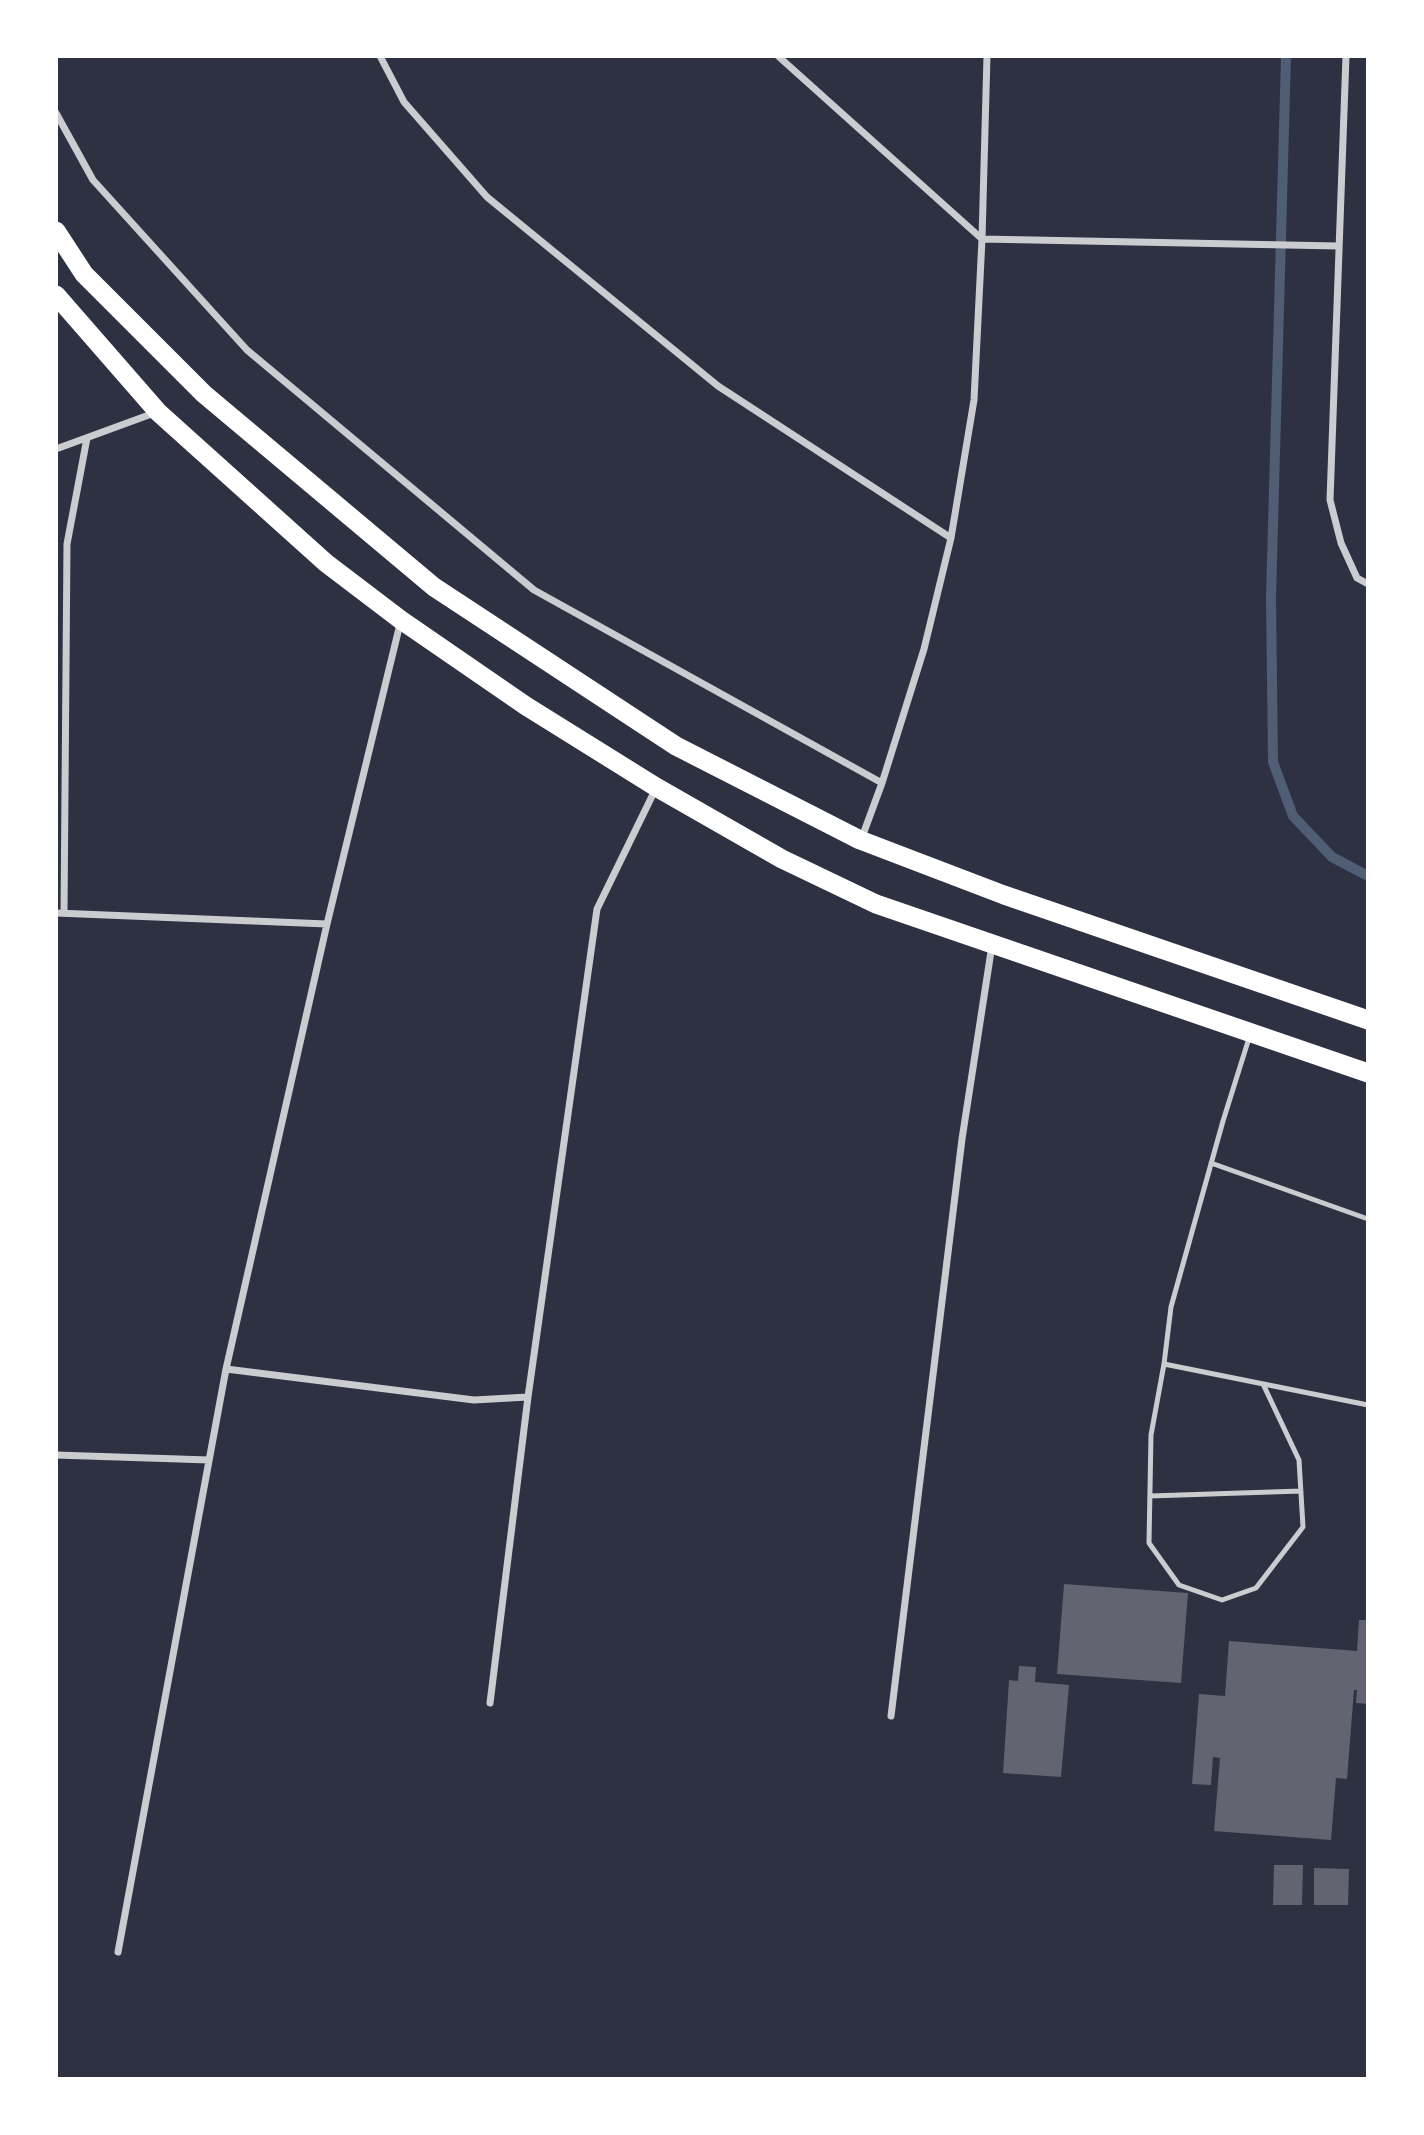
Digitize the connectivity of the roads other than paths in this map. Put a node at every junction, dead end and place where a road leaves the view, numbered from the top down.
1 (380, 56) edge
2 (778, 56) edge
3 (986, 56) edge
4 (1346, 56) edge
5 (56, 113) edge
6 (56, 231) edge
7 (982, 239) junction
8 (1338, 246) junction
9 (56, 295) edge
10 (158, 412) junction
11 (86, 438) junction
12 (56, 449) edge
13 (951, 538) junction
14 (1368, 584) edge
15 (401, 620) junction
16 (882, 783) junction
17 (656, 787) junction
18 (860, 840) junction
19 (60, 913) edge
20 (327, 924) junction
21 (992, 945) junction
22 (1368, 1020) edge
23 (1251, 1033) junction
24 (1368, 1073) edge
25 (1211, 1163) junction
26 (1368, 1219) edge
27 (1164, 1364) junction
28 (226, 1369) junction
29 (1263, 1384) junction
30 (528, 1397) junction
31 (1368, 1405) edge
32 (56, 1455) edge
33 (209, 1460) junction
34 (1301, 1491) junction
35 (1150, 1496) junction
36 (490, 1703) dead end
37 (891, 1716) dead end
38 (118, 1952) dead end

1 - 13 street
2 - 7 street
3 - 7 street
4 - 8 street
5 - 16 street
6 - 18 highway
7 - 8 street
7 - 13 street
8 - 14 street
9 - 10 highway
10 - 11 street
10 - 15 highway
11 - 12 street
11 - 19 street
13 - 16 street
15 - 17 highway
15 - 20 street
16 - 18 street
17 - 21 highway
17 - 30 street
18 - 22 highway
19 - 20 street
20 - 28 street
21 - 23 highway
21 - 37 street
23 - 24 highway
23 - 25 lane
25 - 26 lane
25 - 27 lane
27 - 29 lane
27 - 35 lane
28 - 30 street
28 - 33 street
29 - 31 lane
29 - 34 lane
30 - 36 street
32 - 33 street
33 - 38 street
34 - 35 lane
34 - 35 lane

